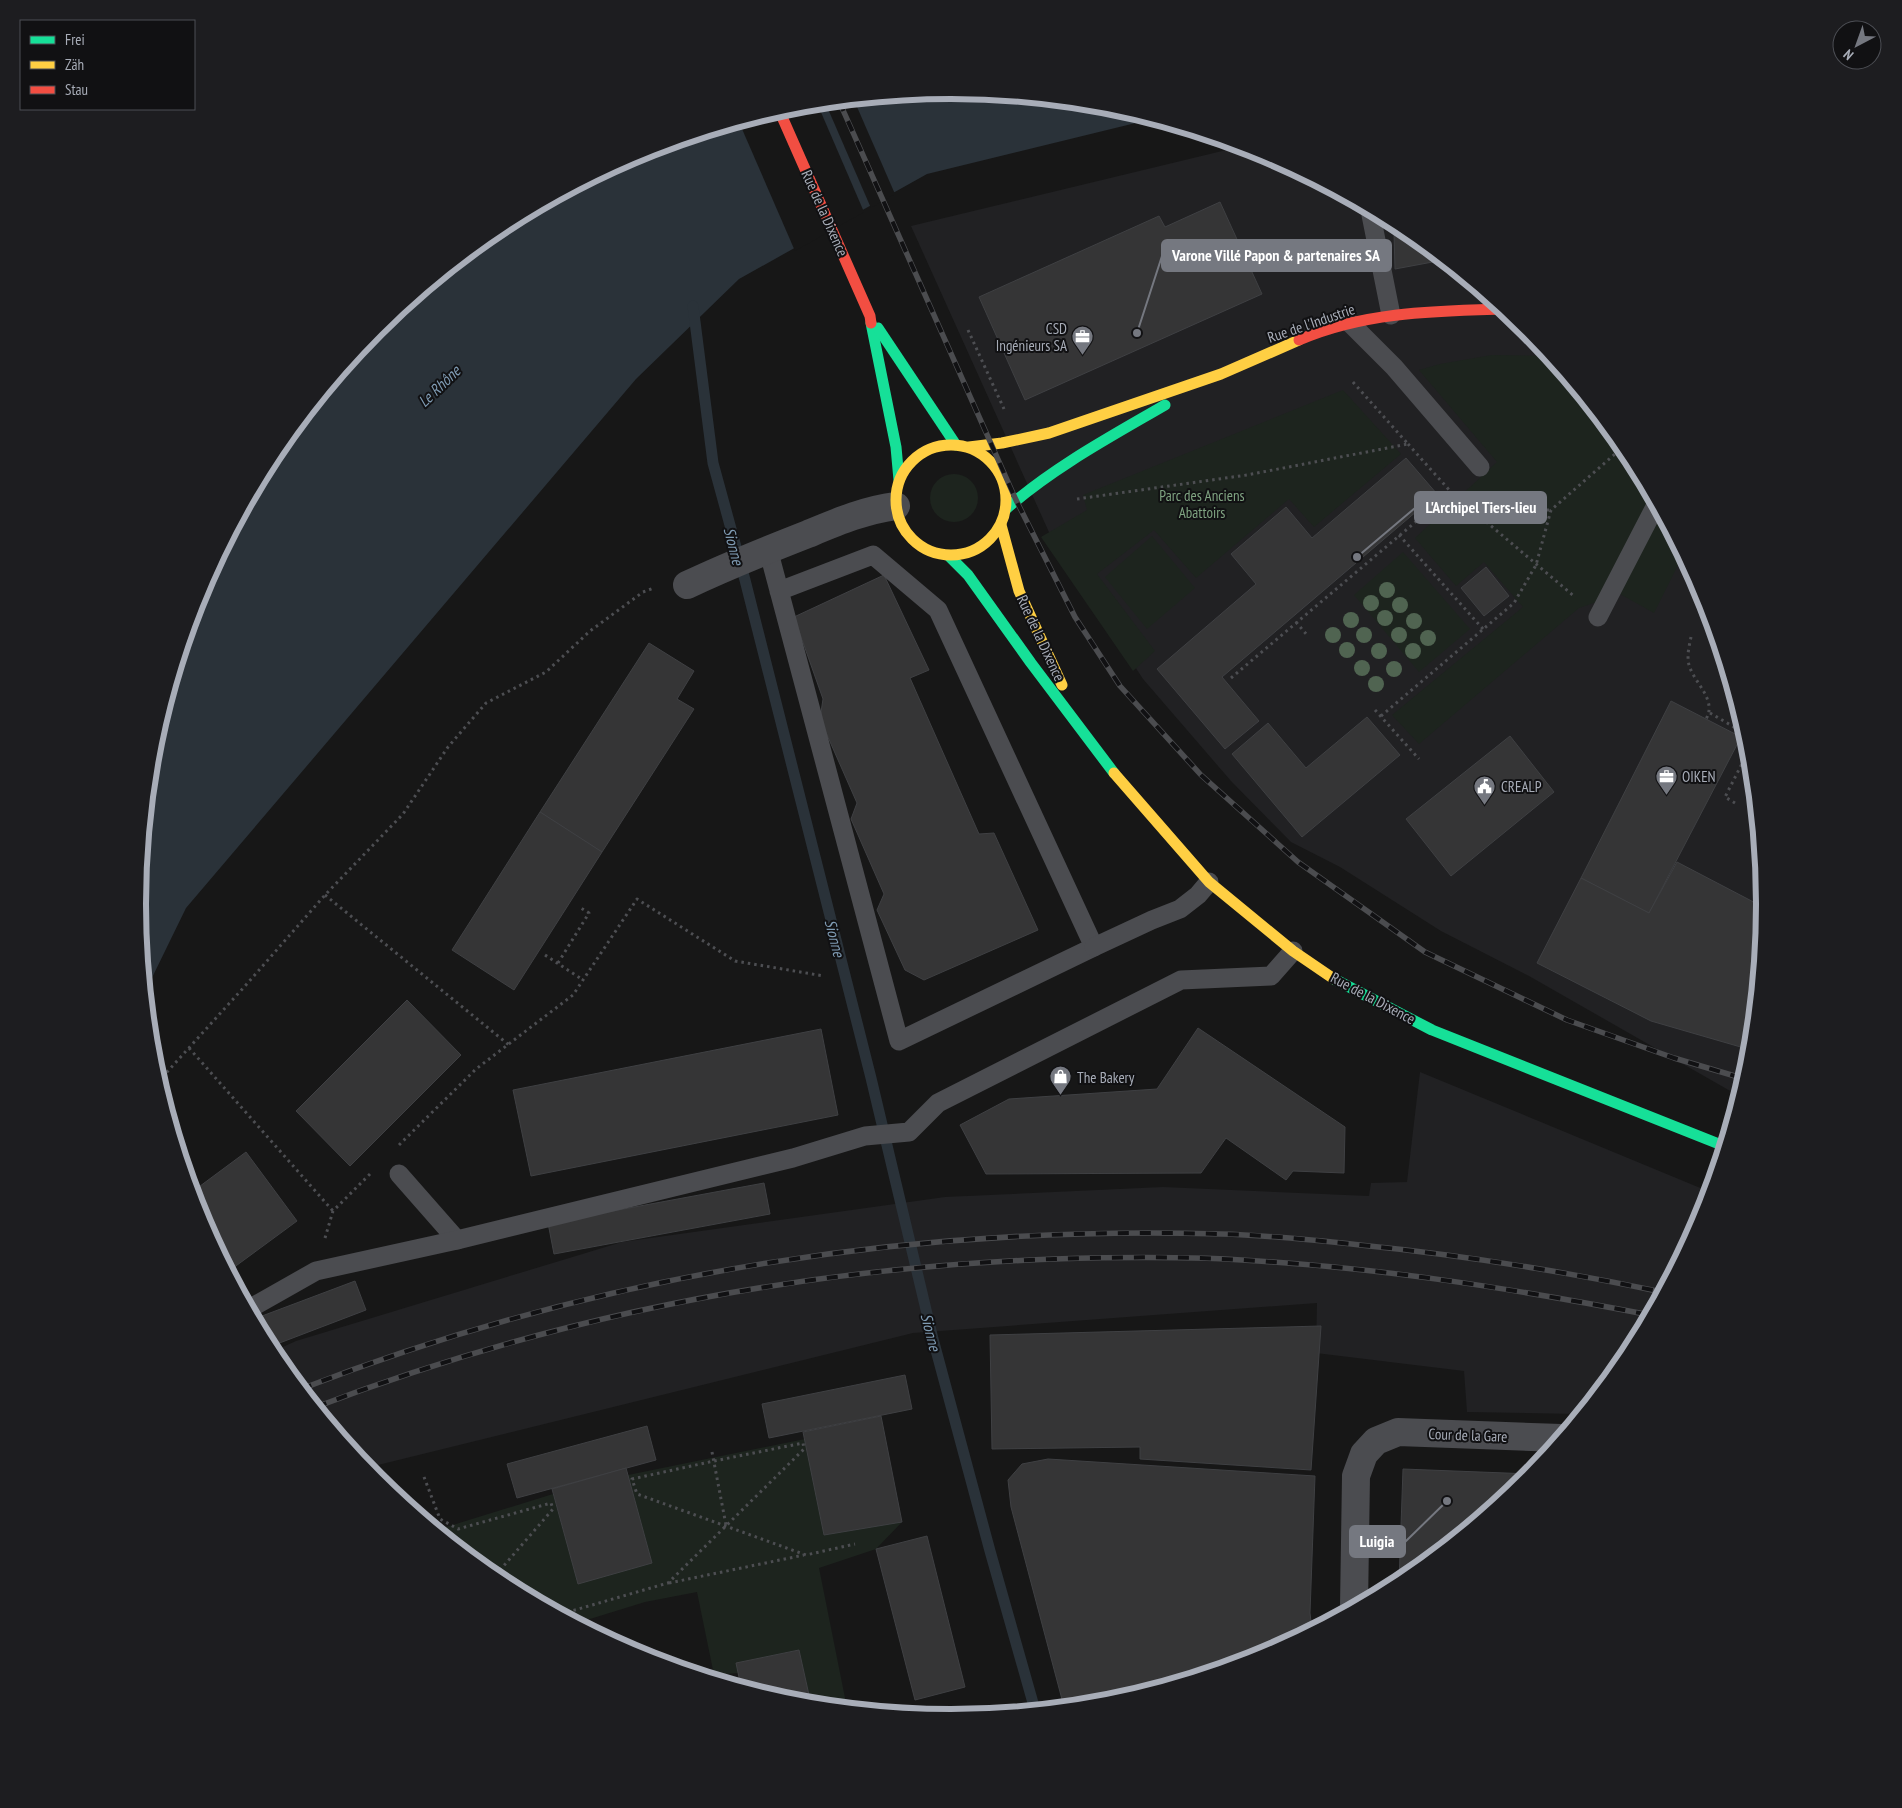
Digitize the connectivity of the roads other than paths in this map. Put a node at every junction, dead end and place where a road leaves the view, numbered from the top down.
1 (782, 117) edge
2 (1372, 218) edge
3 (1494, 310) edge
4 (1391, 315) junction
5 (870, 316) junction
6 (1350, 323) junction
7 (1220, 374) junction
8 (956, 444) junction
9 (969, 447) junction
10 (1480, 467) dead end
11 (897, 493) junction
12 (1006, 508) junction
13 (1653, 511) edge
14 (1001, 525) junction
15 (761, 552) junction
16 (949, 556) junction
17 (687, 585) road end
18 (779, 590) junction
19 (1598, 617) road end
20 (1092, 746) junction
21 (1209, 882) junction
22 (1094, 947) junction
23 (1293, 951) junction
24 (1720, 1144) edge
25 (399, 1174) dead end
26 (457, 1240) junction
27 (254, 1306) edge
28 (1553, 1438) edge
29 (1354, 1601) edge

1 - 5 main road, Rue de la Dixence
2 - 4 lane
3 - 4 main road, Rue de l'Industrie
4 - 6 main road, Rue de l'Industrie
5 - 8 main road, Rue de la Dixence
5 - 11 main road, Rue de la Dixence
6 - 7 main road, Rue de l'Industrie
6 - 10 lane
7 - 9 main road, Rue de l'Industrie
7 - 12 main road, Rue de l'Industrie
8 - 9 main road
8 - 11 main road
9 - 12 main road
11 - 15 street
11 - 16 main road
12 - 14 main road
13 - 19 lane
14 - 16 main road
14 - 20 main road, Rue de la Dixence
15 - 17 street
15 - 18 lane
16 - 20 main road, Rue de la Dixence
18 - 22 lane
18 - 22 lane
20 - 21 main road, Rue de la Dixence
21 - 22 lane
21 - 23 main road, Rue de la Dixence
23 - 24 main road, Rue de la Dixence
23 - 26 lane
25 - 26 lane
26 - 27 lane
28 - 29 street, Cour de la Gare

